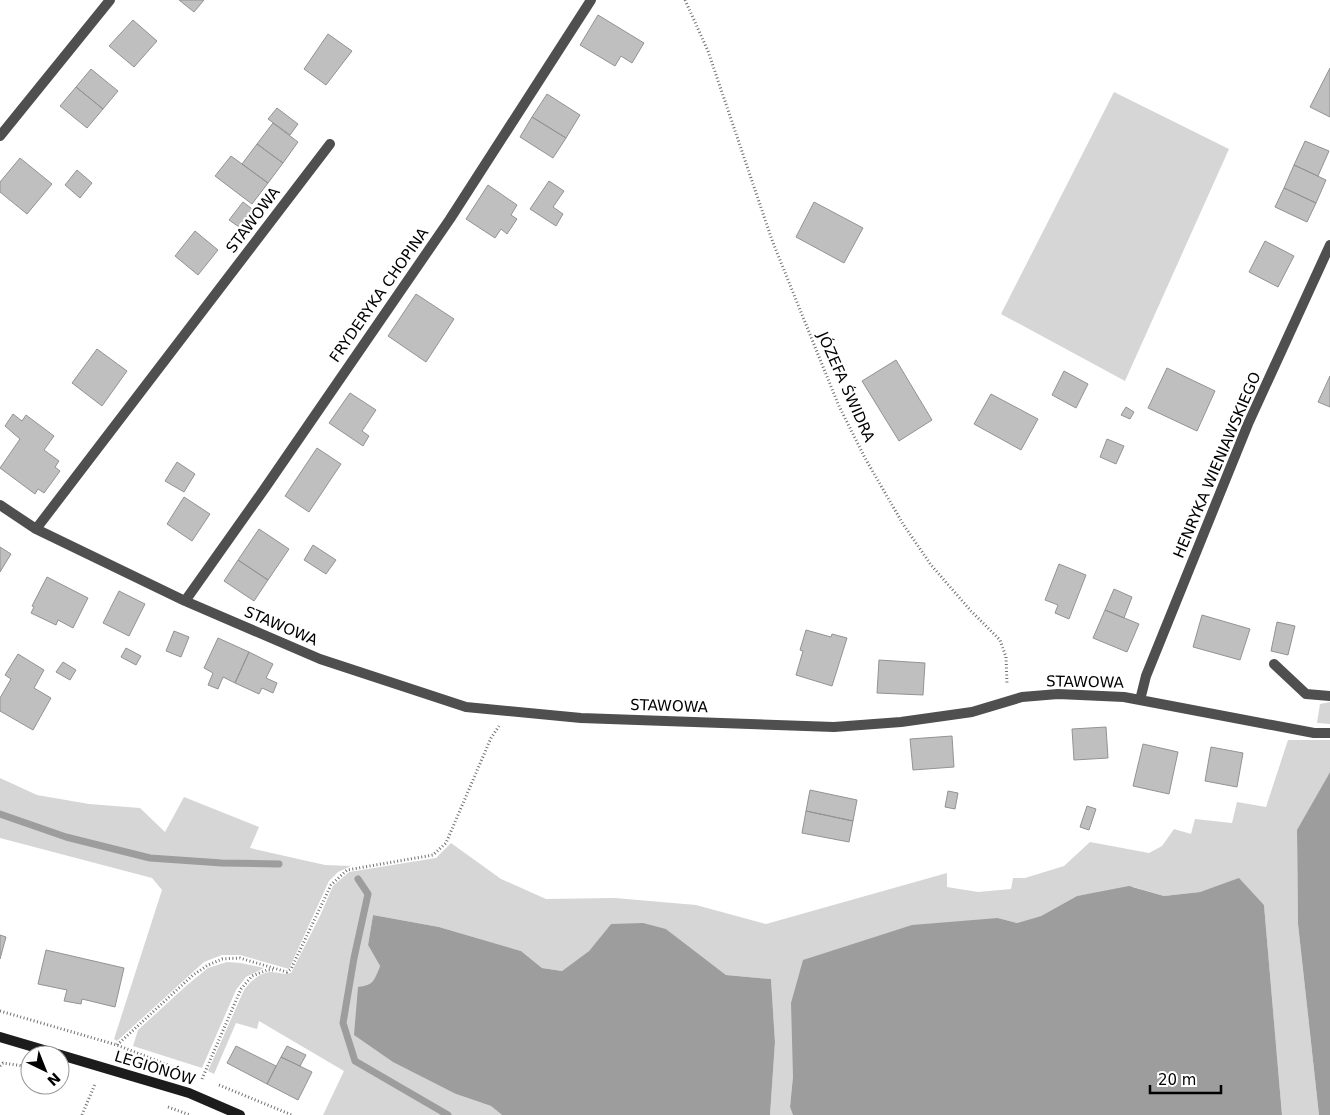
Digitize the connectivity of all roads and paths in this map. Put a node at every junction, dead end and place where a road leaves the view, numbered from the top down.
1 (110, 0) edge
2 (591, 0) edge
3 (685, 0) edge
4 (0, 136) edge
5 (330, 144) dead end
6 (1330, 245) edge
7 (0, 505) edge
8 (36, 529) junction
9 (185, 601) junction
10 (1274, 664) dead end
11 (1330, 696) edge
12 (1140, 700) junction
13 (1007, 702) junction
14 (509, 711) junction
15 (1330, 733) edge
16 (277, 970) junction
17 (0, 1010) edge
18 (0, 1038) edge
19 (117, 1045) junction
20 (0, 1066) edge
21 (20, 1066) edge
22 (211, 1082) dead end
23 (95, 1084) dead end
24 (82, 1115) edge
25 (240, 1115) edge
26 (292, 1115) edge

1 - 4 street
2 - 9 street, FRYDERYKA CHOPINA
3 - 13 path, JÓZEFA ŚWIDRA
5 - 8 street, STAWOWA
6 - 12 street, HENRYKA WIENIAWSKIEGO
7 - 8 street, STAWOWA
8 - 9 street, STAWOWA
9 - 14 street, STAWOWA
10 - 11 street
12 - 13 street, STAWOWA
12 - 15 street, STAWOWA
13 - 14 street, STAWOWA
14 - 16 path
16 - 19 path
16 - 19 path
17 - 19 path
18 - 25 street, LEGIONÓW
20 - 21 path
22 - 26 path
23 - 24 path

